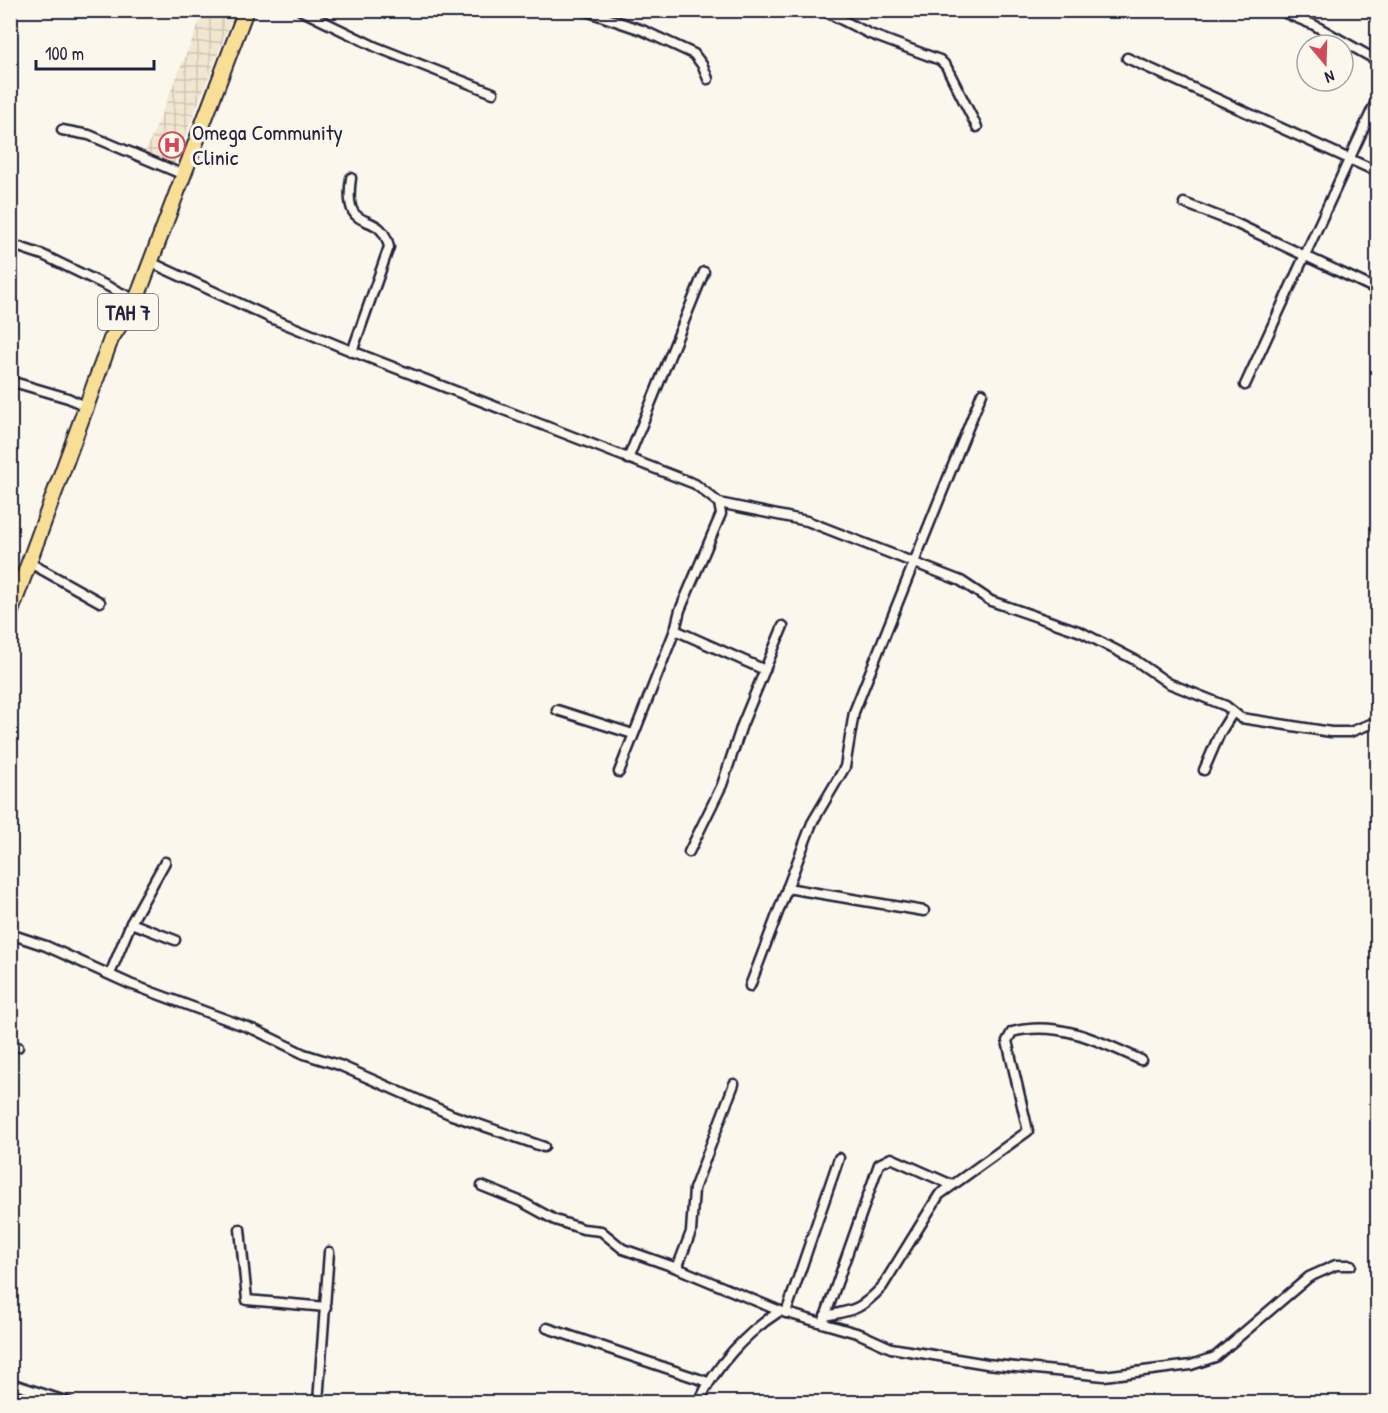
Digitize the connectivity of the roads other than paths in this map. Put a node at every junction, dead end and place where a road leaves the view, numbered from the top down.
1 (246, 10) edge
2 (300, 10) edge
3 (583, 10) edge
4 (822, 10) edge
5 (1278, 10) edge
6 (1127, 58) dead end
7 (1377, 61) edge
8 (708, 79) dead end
9 (493, 93) dead end
10 (1377, 97) edge
11 (977, 127) dead end
12 (62, 130) dead end
13 (1349, 158) junction
14 (1377, 172) edge
15 (184, 175) junction
16 (351, 178) dead end
17 (1184, 203) dead end
18 (10, 244) edge
19 (1304, 256) junction
20 (150, 262) junction
21 (704, 272) dead end
22 (1377, 290) edge
23 (136, 300) junction
24 (352, 352) junction
25 (10, 381) edge
26 (1245, 385) dead end
27 (982, 393) dead end
28 (87, 407) junction
29 (628, 459) junction
30 (719, 503) junction
31 (915, 561) junction
32 (30, 563) junction
33 (100, 602) dead end
34 (10, 614) edge
35 (783, 626) dead end
36 (675, 630) junction
37 (765, 670) junction
38 (557, 710) dead end
39 (1233, 712) junction
40 (1377, 721) edge
41 (633, 734) junction
42 (1204, 770) dead end
43 (619, 772) dead end
44 (690, 852) dead end
45 (165, 862) dead end
46 (787, 888) junction
47 (924, 911) dead end
48 (131, 923) junction
49 (10, 934) edge
50 (175, 940) dead end
51 (111, 974) junction
52 (750, 986) dead end
53 (1141, 1060) dead end
54 (734, 1084) dead end
55 (544, 1147) dead end
56 (839, 1158) dead end
57 (952, 1185) junction
58 (482, 1186) dead end
59 (240, 1229) dead end
60 (329, 1252) dead end
61 (1351, 1265) dead end
62 (677, 1268) junction
63 (326, 1307) junction
64 (783, 1312) junction
65 (824, 1320) junction
66 (547, 1328) dead end
67 (708, 1382) junction
68 (10, 1383) edge
69 (68, 1402) edge
70 (318, 1402) edge
71 (699, 1402) edge

1 - 15 highway, TAH 7
2 - 9 street
3 - 8 street
4 - 11 street
5 - 7 street
6 - 13 street
10 - 13 street
12 - 15 street
13 - 14 street
13 - 19 street
15 - 20 highway, TAH 7
16 - 24 street
17 - 19 street
18 - 23 street
19 - 22 street
19 - 26 street
20 - 23 highway, TAH 7
20 - 24 street
21 - 29 street
23 - 28 highway, TAH 7
24 - 29 street
25 - 28 street
27 - 31 street
28 - 32 highway, TAH 7
29 - 30 street
30 - 31 street
30 - 36 street
31 - 39 street
31 - 46 street
32 - 33 street
32 - 34 highway, TAH 7
35 - 37 street
36 - 37 street
36 - 41 street
37 - 44 street
38 - 41 street
39 - 40 street
39 - 42 street
41 - 43 street
45 - 48 street
46 - 47 street
46 - 52 street
48 - 50 street
48 - 51 street
49 - 51 street
51 - 55 street
53 - 57 street
54 - 62 street
56 - 64 street
57 - 65 street
57 - 65 street
58 - 62 street
59 - 63 street
60 - 63 street
61 - 65 street
62 - 64 street
63 - 70 street
64 - 65 street
64 - 67 street
66 - 67 street
67 - 71 street
68 - 69 street

